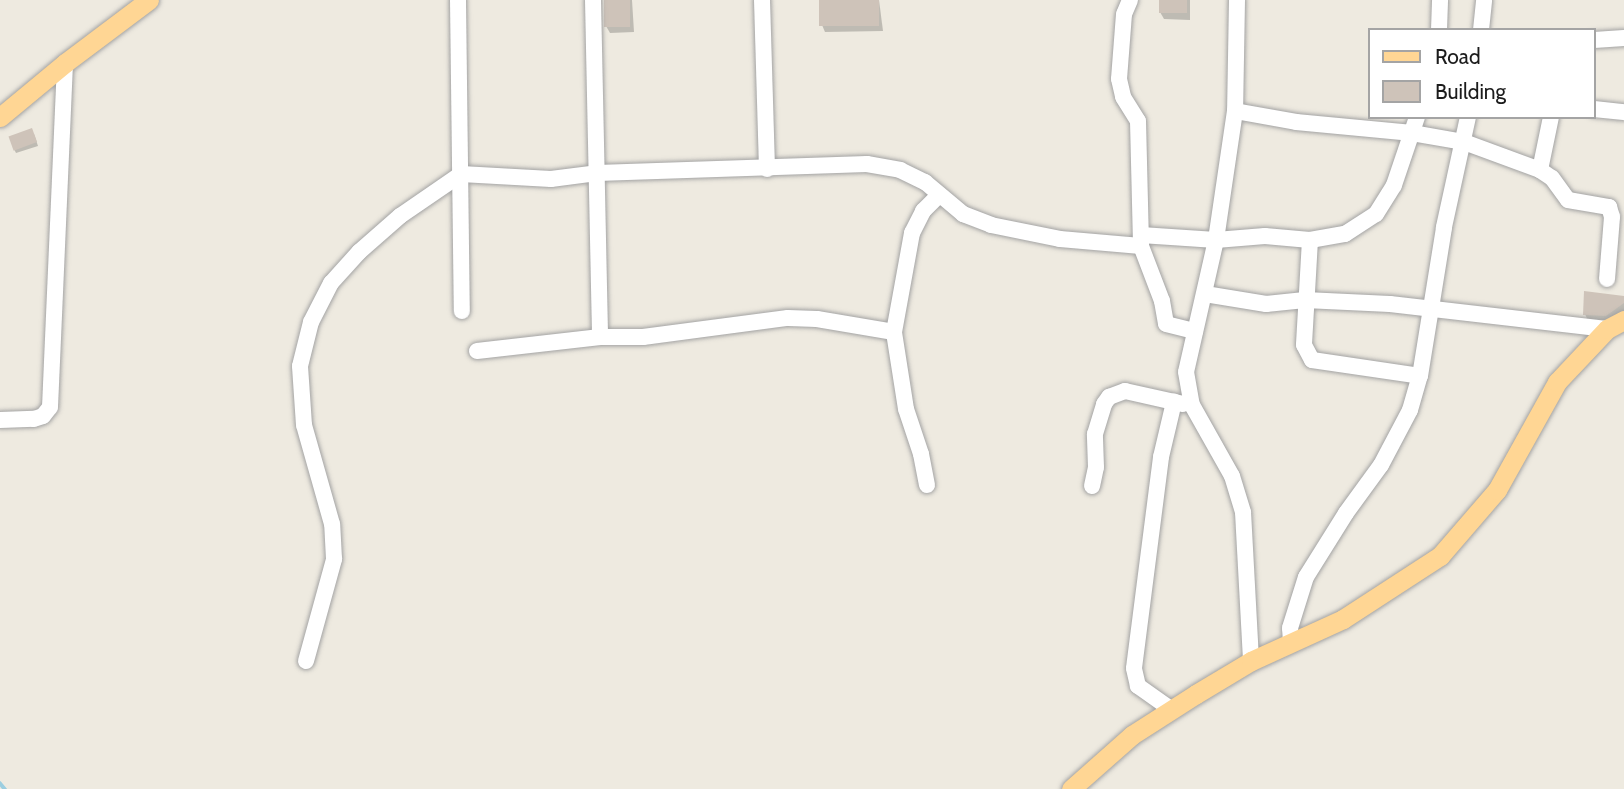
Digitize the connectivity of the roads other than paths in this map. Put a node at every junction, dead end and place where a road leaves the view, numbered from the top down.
1 (149, 0) edge
2 (458, 0) edge
3 (593, 0) edge
4 (762, 0) edge
5 (1130, 0) edge
6 (1237, 0) edge
7 (1440, 0) edge
8 (1484, 0) edge
9 (1439, 28) edge
10 (1480, 28) edge
11 (1624, 38) edge
12 (1596, 40) edge
13 (65, 62) junction
14 (1596, 109) edge
15 (1235, 111) junction
16 (1624, 112) edge
17 (0, 117) edge
18 (1468, 119) edge
19 (1551, 119) edge
20 (1415, 125) edge
21 (1464, 142) junction
22 (767, 169) junction
23 (1540, 170) junction
24 (597, 173) junction
25 (461, 174) junction
26 (940, 195) junction
27 (1216, 240) junction
28 (1310, 240) junction
29 (1141, 241) junction
30 (1607, 279) dead end
31 (1205, 294) junction
32 (1305, 300) junction
33 (1430, 309) junction
34 (462, 311) dead end
35 (1616, 324) edge
36 (1195, 331) junction
37 (894, 332) junction
38 (600, 337) junction
39 (477, 351) dead end
40 (1420, 376) junction
41 (1174, 402) junction
42 (1192, 405) junction
43 (0, 420) edge
44 (926, 485) dead end
45 (1092, 486) dead end
46 (1291, 642) junction
47 (306, 661) dead end
48 (1251, 661) junction
49 (1172, 710) junction
50 (1072, 789) edge

1 - 13 main road
2 - 25 street
3 - 24 street
4 - 22 street
5 - 29 street
6 - 15 street
7 - 9 street
8 - 10 street
11 - 12 street
13 - 17 main road
13 - 43 street
14 - 16 street
15 - 20 street
15 - 27 street
18 - 21 street
19 - 23 street
20 - 21 street
20 - 28 street
21 - 23 street
21 - 33 street
22 - 24 street
22 - 26 street
23 - 30 street
24 - 25 street
24 - 38 street
25 - 34 street
25 - 47 street
26 - 29 street
26 - 37 street
27 - 28 street
27 - 29 street
27 - 31 street
28 - 32 street
29 - 36 street
31 - 32 street
31 - 36 street
32 - 33 street
32 - 40 street
33 - 35 street
33 - 40 street
35 - 46 main road
36 - 42 street
37 - 38 street
37 - 44 street
38 - 39 street
40 - 46 street
41 - 42 street
41 - 45 street
41 - 49 street
42 - 48 street
46 - 48 main road
48 - 49 main road
49 - 50 main road

